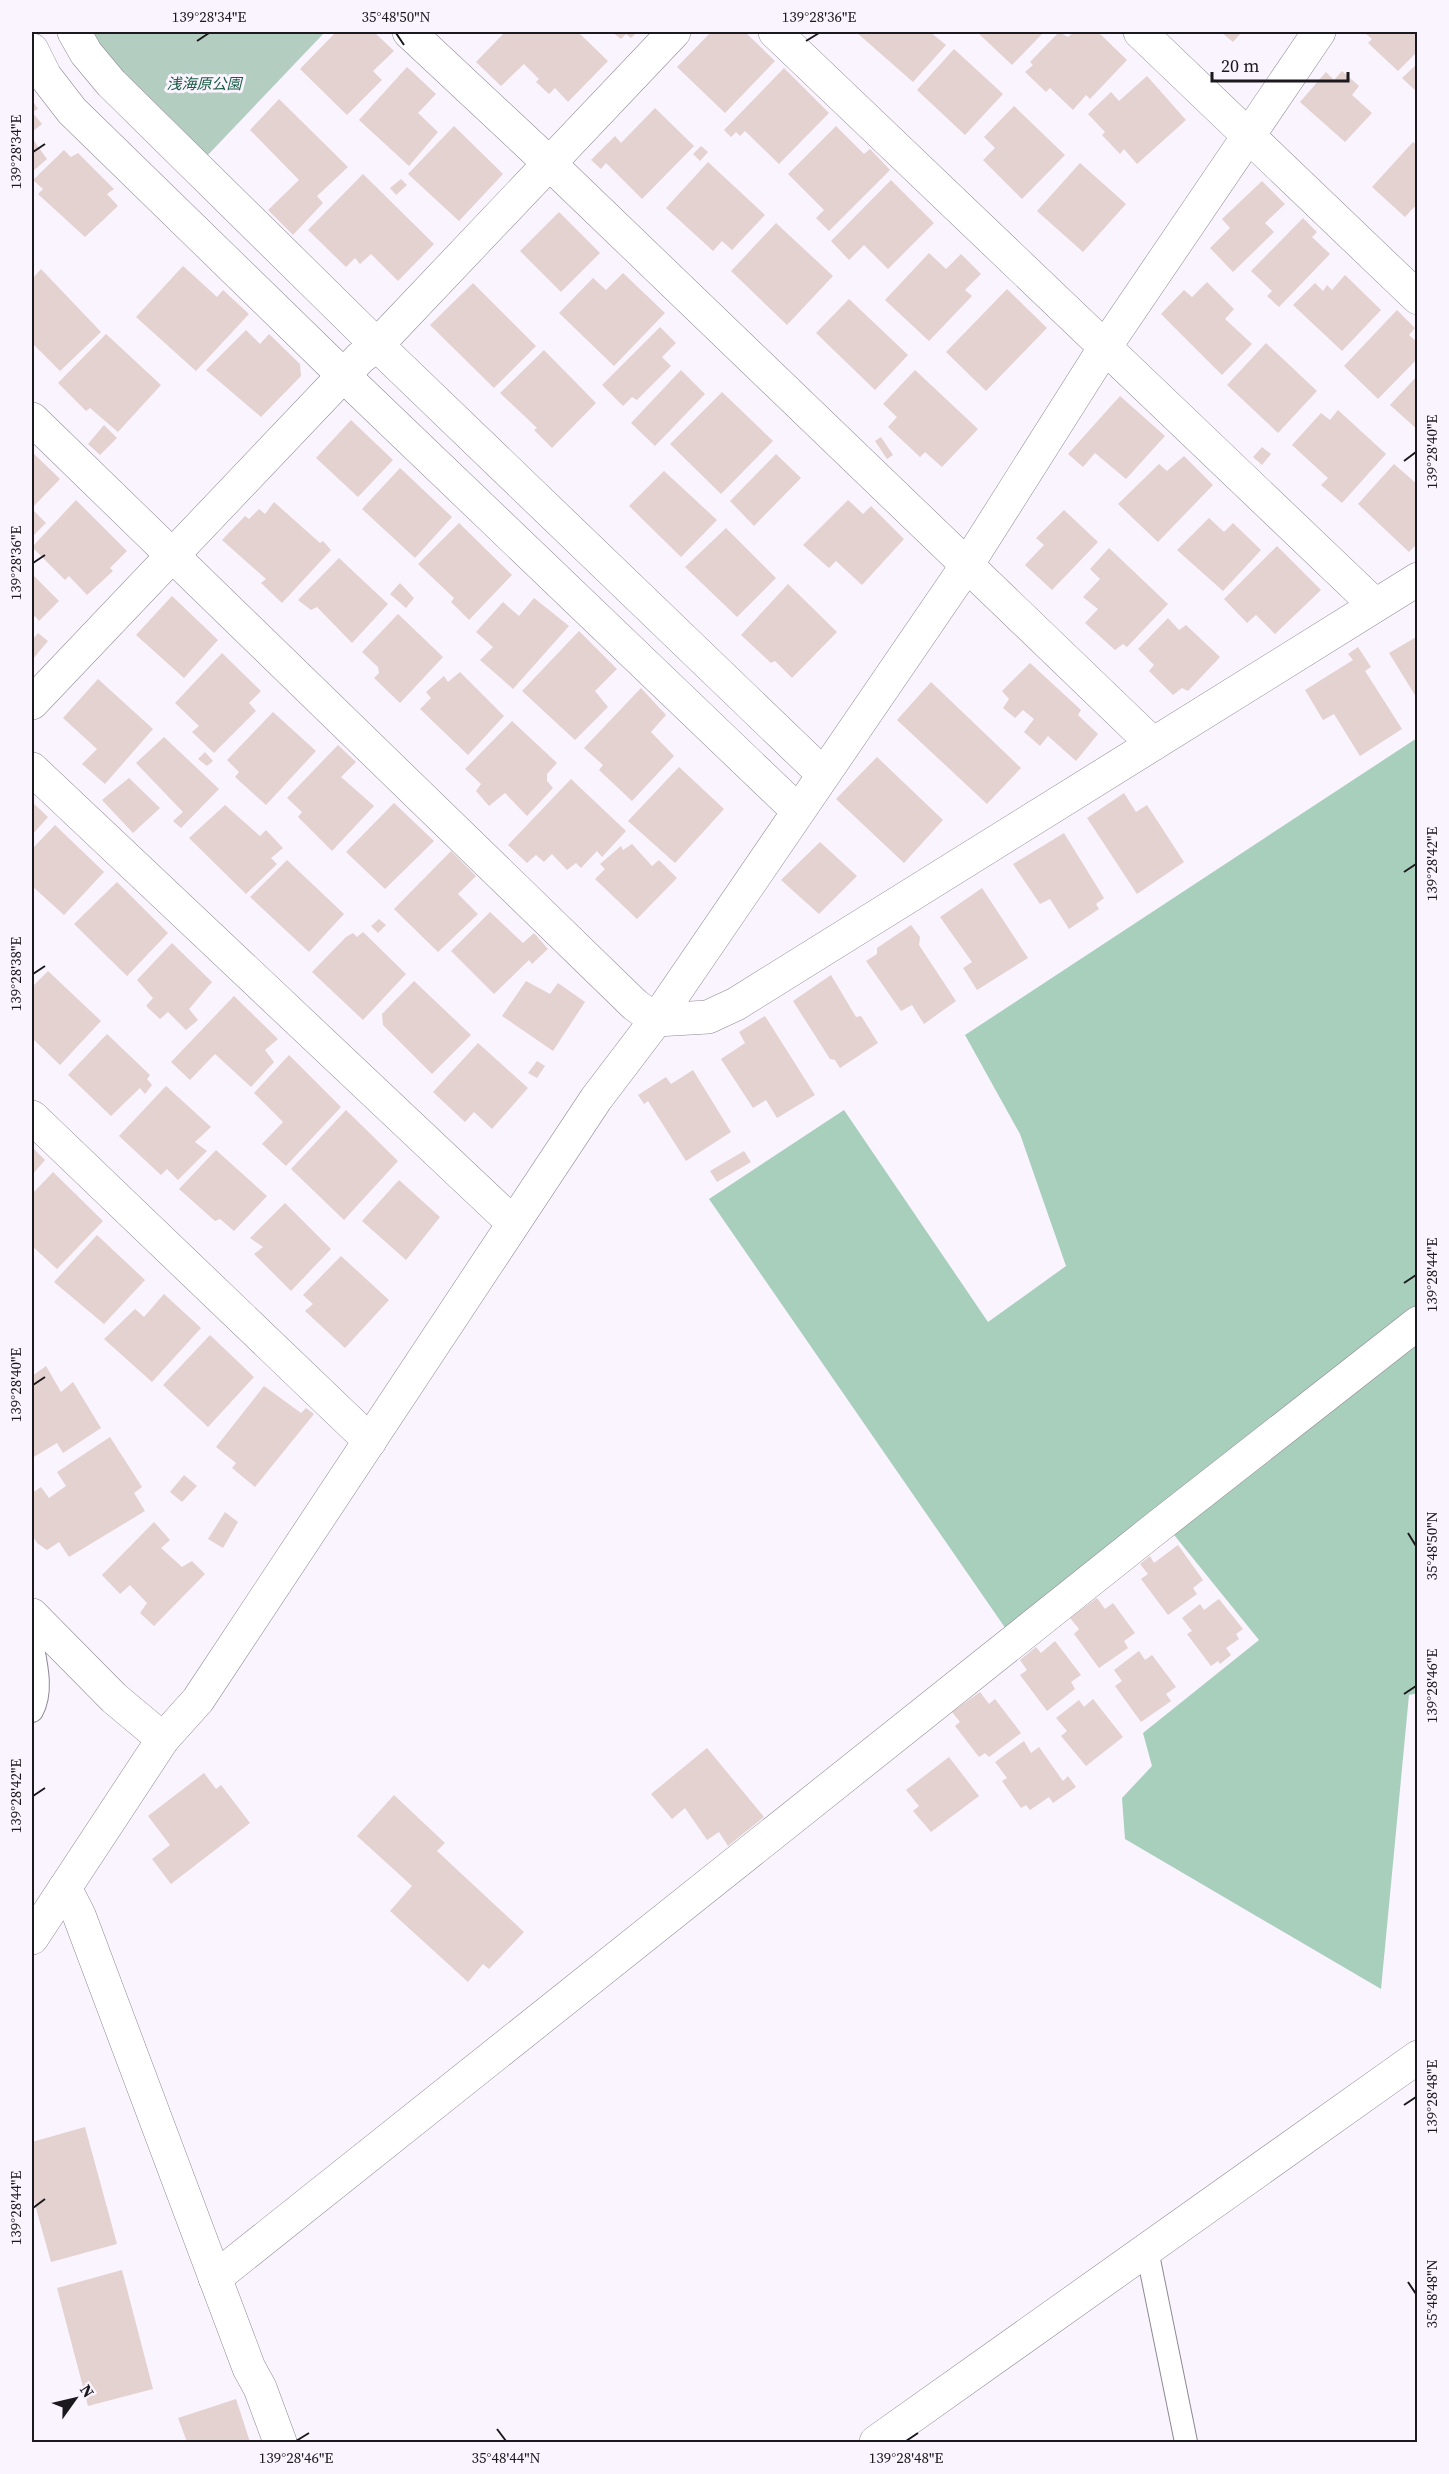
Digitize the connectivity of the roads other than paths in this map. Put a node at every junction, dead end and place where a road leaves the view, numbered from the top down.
1 (74, 32) edge
2 (409, 32) edge
3 (674, 32) edge
4 (775, 32) edge
5 (1140, 32) edge
6 (1319, 32) edge
7 (32, 51) edge
8 (1249, 135) junction
9 (549, 163) junction
10 (1418, 298) edge
11 (377, 345) junction
12 (1105, 347) junction
13 (344, 376) junction
14 (32, 419) edge
15 (172, 556) junction
16 (967, 565) junction
17 (1418, 579) edge
18 (1375, 605) junction
19 (32, 703) edge
20 (1153, 744) junction
21 (32, 769) edge
22 (823, 774) junction
23 (798, 811) junction
24 (656, 1020) junction
25 (32, 1117) edge
26 (513, 1223) junction
27 (1418, 1323) edge
28 (370, 1441) junction
29 (32, 1615) edge
30 (32, 1643) edge
31 (32, 1711) edge
32 (163, 1739) junction
33 (65, 1888) junction
34 (32, 1938) edge
35 (1418, 2057) edge
36 (1147, 2250) junction
37 (215, 2278) junction
38 (280, 2442) edge
39 (876, 2442) edge
40 (1186, 2442) edge

1 - 11 street
2 - 9 street
3 - 9 street
4 - 12 street
5 - 8 street
6 - 8 street
7 - 13 street
8 - 10 street
8 - 12 street
9 - 11 street
9 - 16 street
11 - 13 street
11 - 22 street
12 - 16 street
12 - 18 street
13 - 15 street
13 - 23 street
14 - 15 street
15 - 19 street
15 - 24 street
16 - 20 street
16 - 22 street
17 - 18 street
18 - 20 street
20 - 24 street
21 - 26 street
22 - 23 street
23 - 24 street
24 - 26 street
25 - 28 street
26 - 28 street
27 - 37 street
28 - 32 street
29 - 32 street
30 - 31 lane
32 - 33 street
33 - 34 street
33 - 37 street
35 - 36 street
36 - 39 street
36 - 40 lane
37 - 38 street

